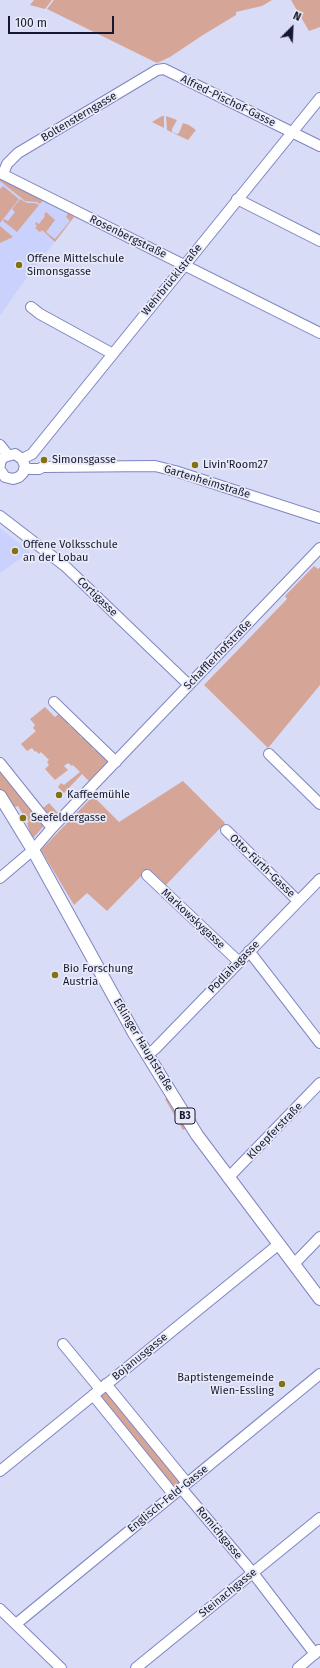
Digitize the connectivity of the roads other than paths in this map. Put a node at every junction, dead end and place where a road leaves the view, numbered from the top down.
1 (164, 70) joint
2 (320, 98) edge
3 (292, 132) junction
4 (320, 146) edge
5 (2, 173) edge
6 (237, 199) junction
7 (320, 240) edge
8 (185, 266) junction
9 (31, 307) dead end
10 (320, 333) edge
11 (112, 354) junction
12 (0, 445) edge
13 (8, 455) junction
14 (23, 463) junction
15 (0, 465) edge
16 (2, 477) edge
17 (0, 516) edge
18 (320, 518) edge
19 (320, 548) edge
20 (188, 685) junction
21 (54, 702) dead end
22 (269, 754) dead end
23 (116, 762) junction
24 (0, 763) edge
25 (0, 796) edge
26 (320, 804) edge
27 (52, 828) junction
28 (226, 830) dead end
29 (33, 850) junction
30 (147, 875) dead end
31 (0, 878) edge
32 (320, 879) edge
33 (298, 901) junction
34 (249, 951) junction
35 (239, 962) junction
36 (320, 1042) edge
37 (147, 1055) junction
38 (320, 1083) edge
39 (228, 1178) junction
40 (320, 1237) edge
41 (280, 1244) junction
42 (294, 1264) junction
43 (320, 1299) edge
44 (63, 1344) dead end
45 (320, 1374) edge
46 (100, 1390) junction
47 (0, 1471) edge
48 (184, 1486) junction
49 (173, 1494) junction
50 (320, 1518) edge
51 (253, 1573) junction
52 (0, 1609) edge
53 (16, 1624) junction
54 (318, 1652) edge
55 (62, 1668) edge
56 (136, 1668) edge
57 (298, 1668) edge

1 - 3 street, Alfred-Pischof-Gasse
1 - 5 street, Boltensterngasse
2 - 3 street, Wehrbrücklstraße
3 - 4 street, Alfred-Pischof-Gasse
3 - 6 street, Wehrbrücklstraße
5 - 8 street, Rosenbergstraße
6 - 7 street
6 - 8 street, Wehrbrücklstraße
8 - 10 street, Rosenbergstraße
8 - 11 street, Wehrbrücklstraße
9 - 11 street
11 - 14 street, Wehrbrücklstraße
12 - 13 street
13 - 14 street, Gartenheimstraße
13 - 15 street
14 - 16 street, Gartenheimstraße
14 - 18 street, Gartenheimstraße
17 - 20 street, Cortigasse
19 - 20 street, Schafflerhofstraße
20 - 23 street, Schafflerhofstraße
21 - 23 street
22 - 26 street
23 - 27 street, Schafflerhofstraße
24 - 27 street
25 - 29 main road, Eßlinger Hauptstraße / B3
27 - 29 street, Schafflerhofstraße
28 - 33 street, Otto-Fürth-Gasse
29 - 31 street
29 - 37 main road, Eßlinger Hauptstraße / B3
30 - 35 street, Markowskygasse
32 - 33 street, Podlahagasse
33 - 34 street, Podlahagasse
34 - 35 street, Podlahagasse
34 - 36 street
35 - 37 street, Podlahagasse
37 - 39 main road, Eßlinger Hauptstraße / B3
38 - 39 street, Kloepferstraße
39 - 41 main road, Eßlinger Hauptstraße / B3
40 - 42 street
41 - 42 main road, Eßlinger Hauptstraße / B3
41 - 46 street, Bojanusgasse
42 - 43 main road, Eßlinger Hauptstraße / B3
44 - 46 street
45 - 48 street, Englisch-Feld-Gasse
46 - 47 street, Bojanusgasse
46 - 48 street, Romichgasse
46 - 49 street
48 - 49 street, Englisch-Feld-Gasse
48 - 51 street, Romichgasse
49 - 53 street, Englisch-Feld-Gasse
50 - 51 street, Steinachgasse
51 - 54 street, Romichgasse
51 - 56 street, Steinachgasse
52 - 53 street
53 - 55 street
54 - 57 street

